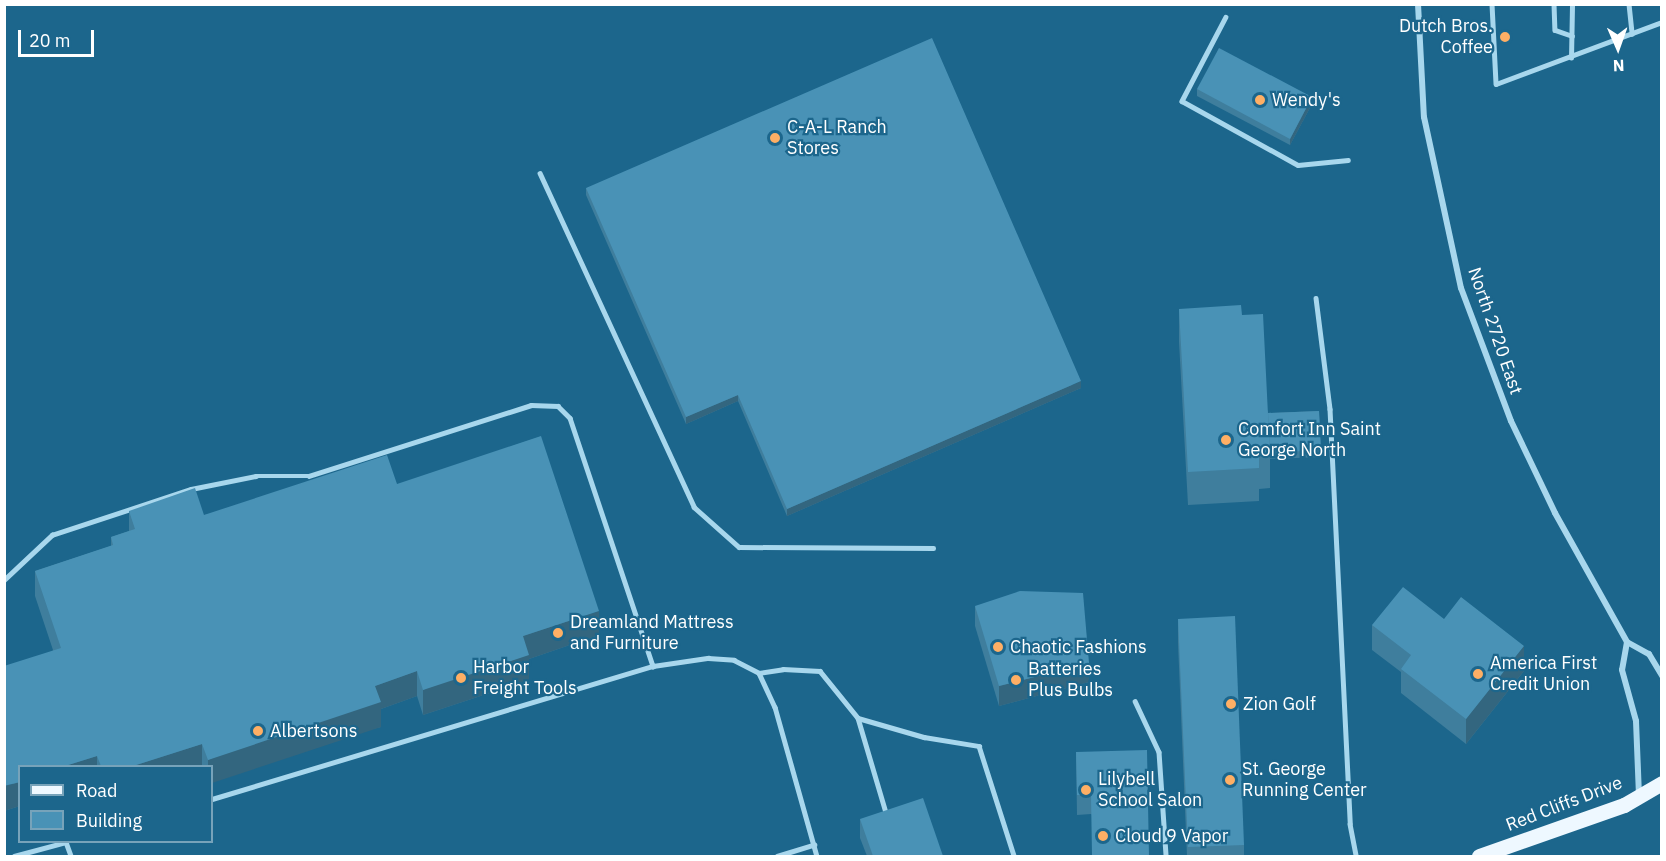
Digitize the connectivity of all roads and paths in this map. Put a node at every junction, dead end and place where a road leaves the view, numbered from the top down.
1 (1418, 4) edge
2 (1492, 4) edge
3 (1554, 4) edge
4 (1572, 4) edge
5 (1629, 4) edge
6 (1226, 17) dead end
7 (1662, 22) edge
8 (1632, 34) junction
9 (1572, 36) junction
10 (1571, 58) junction
11 (1348, 160) dead end
12 (540, 173) dead end
13 (1316, 298) dead end
14 (933, 548) dead end
15 (4, 580) edge
16 (1627, 642) junction
17 (653, 666) junction
18 (759, 673) junction
19 (1662, 676) edge
20 (1135, 701) dead end
21 (858, 718) junction
22 (1662, 783) edge
23 (1640, 796) junction
24 (213, 799) edge
25 (891, 828) edge
26 (62, 843) edge
27 (814, 845) junction
28 (14, 856) edge
29 (777, 856) edge
30 (817, 856) edge
31 (1014, 856) edge
32 (1166, 856) edge
33 (1356, 856) edge
34 (1479, 856) edge

1 - 16 street, North 2720 East
2 - 10 lane
3 - 9 lane
4 - 9 lane
5 - 8 lane
6 - 11 lane
7 - 8 lane
8 - 10 lane
9 - 10 lane
12 - 14 lane
13 - 33 lane
15 - 17 lane
16 - 19 street, North 2720 East
16 - 23 street
17 - 18 lane
17 - 24 lane
18 - 21 lane
18 - 27 lane
20 - 32 lane
21 - 25 lane
21 - 31 lane
22 - 23 main road, Red Cliffs Drive
23 - 34 main road, Red Cliffs Drive
26 - 28 lane
27 - 29 lane
27 - 30 lane

